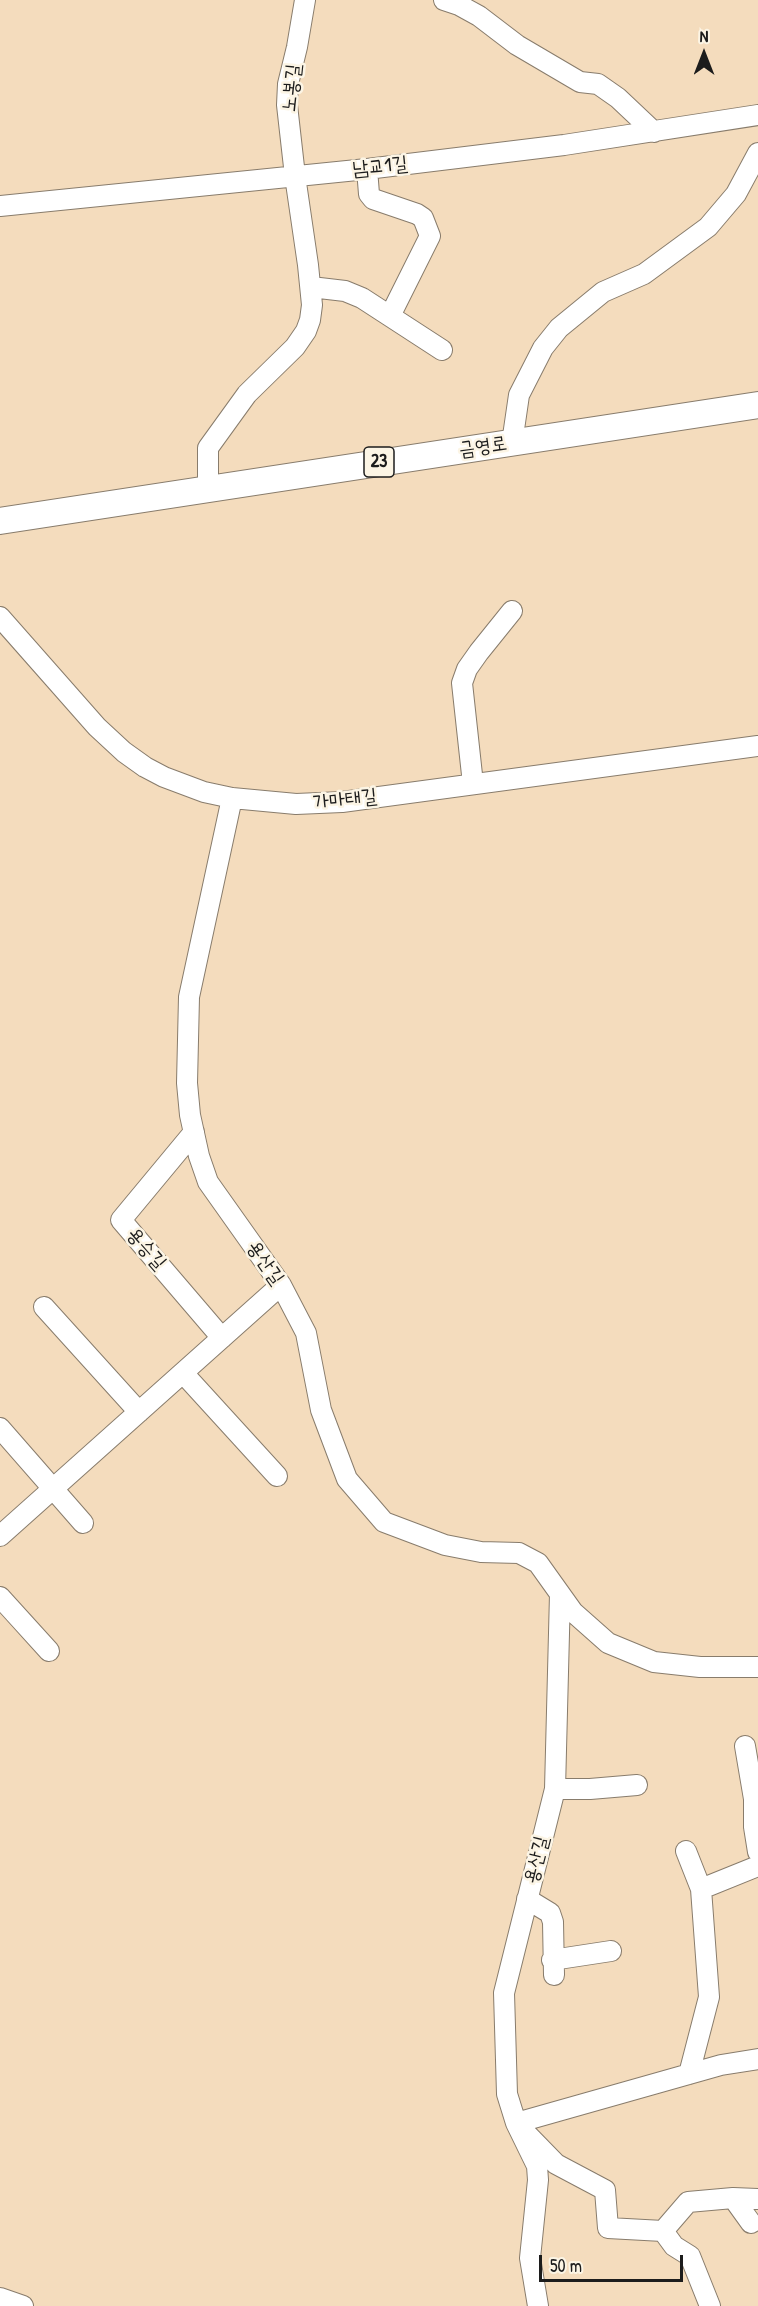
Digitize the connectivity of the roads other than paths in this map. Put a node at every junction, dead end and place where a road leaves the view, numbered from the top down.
1 (305, 0) edge
2 (444, 0) edge
3 (758, 115) edge
4 (654, 132) junction
5 (758, 153) edge
6 (367, 169) junction
7 (295, 176) junction
8 (0, 206) edge
9 (311, 287) junction
10 (390, 316) junction
11 (442, 350) dead end
12 (758, 405) edge
13 (512, 442) junction
14 (208, 488) junction
15 (0, 521) edge
16 (512, 611) dead end
17 (0, 617) edge
18 (758, 746) edge
19 (473, 784) junction
20 (232, 798) junction
21 (194, 1132) junction
22 (281, 1285) junction
23 (44, 1307) dead end
24 (222, 1338) junction
25 (183, 1372) junction
26 (139, 1412) junction
27 (0, 1428) edge
28 (277, 1476) dead end
29 (53, 1489) junction
30 (83, 1523) dead end
31 (0, 1536) edge
32 (560, 1594) junction
33 (0, 1597) edge
34 (49, 1652) dead end
35 (758, 1667) edge
36 (745, 1746) dead end
37 (637, 1785) dead end
38 (555, 1789) junction
39 (756, 1827) edge
40 (686, 1851) dead end
41 (758, 1852) edge
42 (758, 1866) edge
43 (701, 1889) junction
44 (527, 1899) junction
45 (611, 1950) dead end
46 (758, 2059) edge
47 (689, 2074) junction
48 (516, 2123) junction
49 (733, 2198) junction
50 (758, 2199) edge
51 (751, 2223) dead end
52 (663, 2231) junction
53 (0, 2298) edge
54 (23, 2306) edge
55 (538, 2306) edge
56 (710, 2306) edge

1 - 7 street, 노봉길
2 - 4 street
3 - 4 street, 남교1길
4 - 6 street, 남교1길
5 - 13 street
6 - 7 street, 남교1길
6 - 10 street
7 - 8 street, 남교1길
7 - 9 street
9 - 10 street
9 - 14 street
10 - 11 street
12 - 13 main road, 금영로 / 23
13 - 14 main road, 금영로 / 23
14 - 15 main road, 금영로 / 23
16 - 19 street
17 - 20 street, 가마태길
18 - 19 street, 가마태길
19 - 20 street, 가마태길
20 - 21 street, 용산길
21 - 22 street, 용산길
21 - 24 street, 용승길
22 - 24 street
22 - 32 street, 용산길
23 - 26 street
24 - 25 street
25 - 26 street
25 - 28 street
26 - 29 street
27 - 29 street
29 - 30 street
29 - 31 street
32 - 35 street, 용산길
32 - 38 street, 용산길
33 - 34 street
36 - 39 street
37 - 38 street
38 - 44 street, 용산길
39 - 41 street
40 - 43 street
42 - 43 street
43 - 47 street
44 - 45 street
44 - 48 street, 용산길
46 - 47 street
47 - 48 street
48 - 52 street
48 - 55 street, 용산길
49 - 50 street
49 - 51 street
49 - 52 street
52 - 56 street
53 - 54 street

